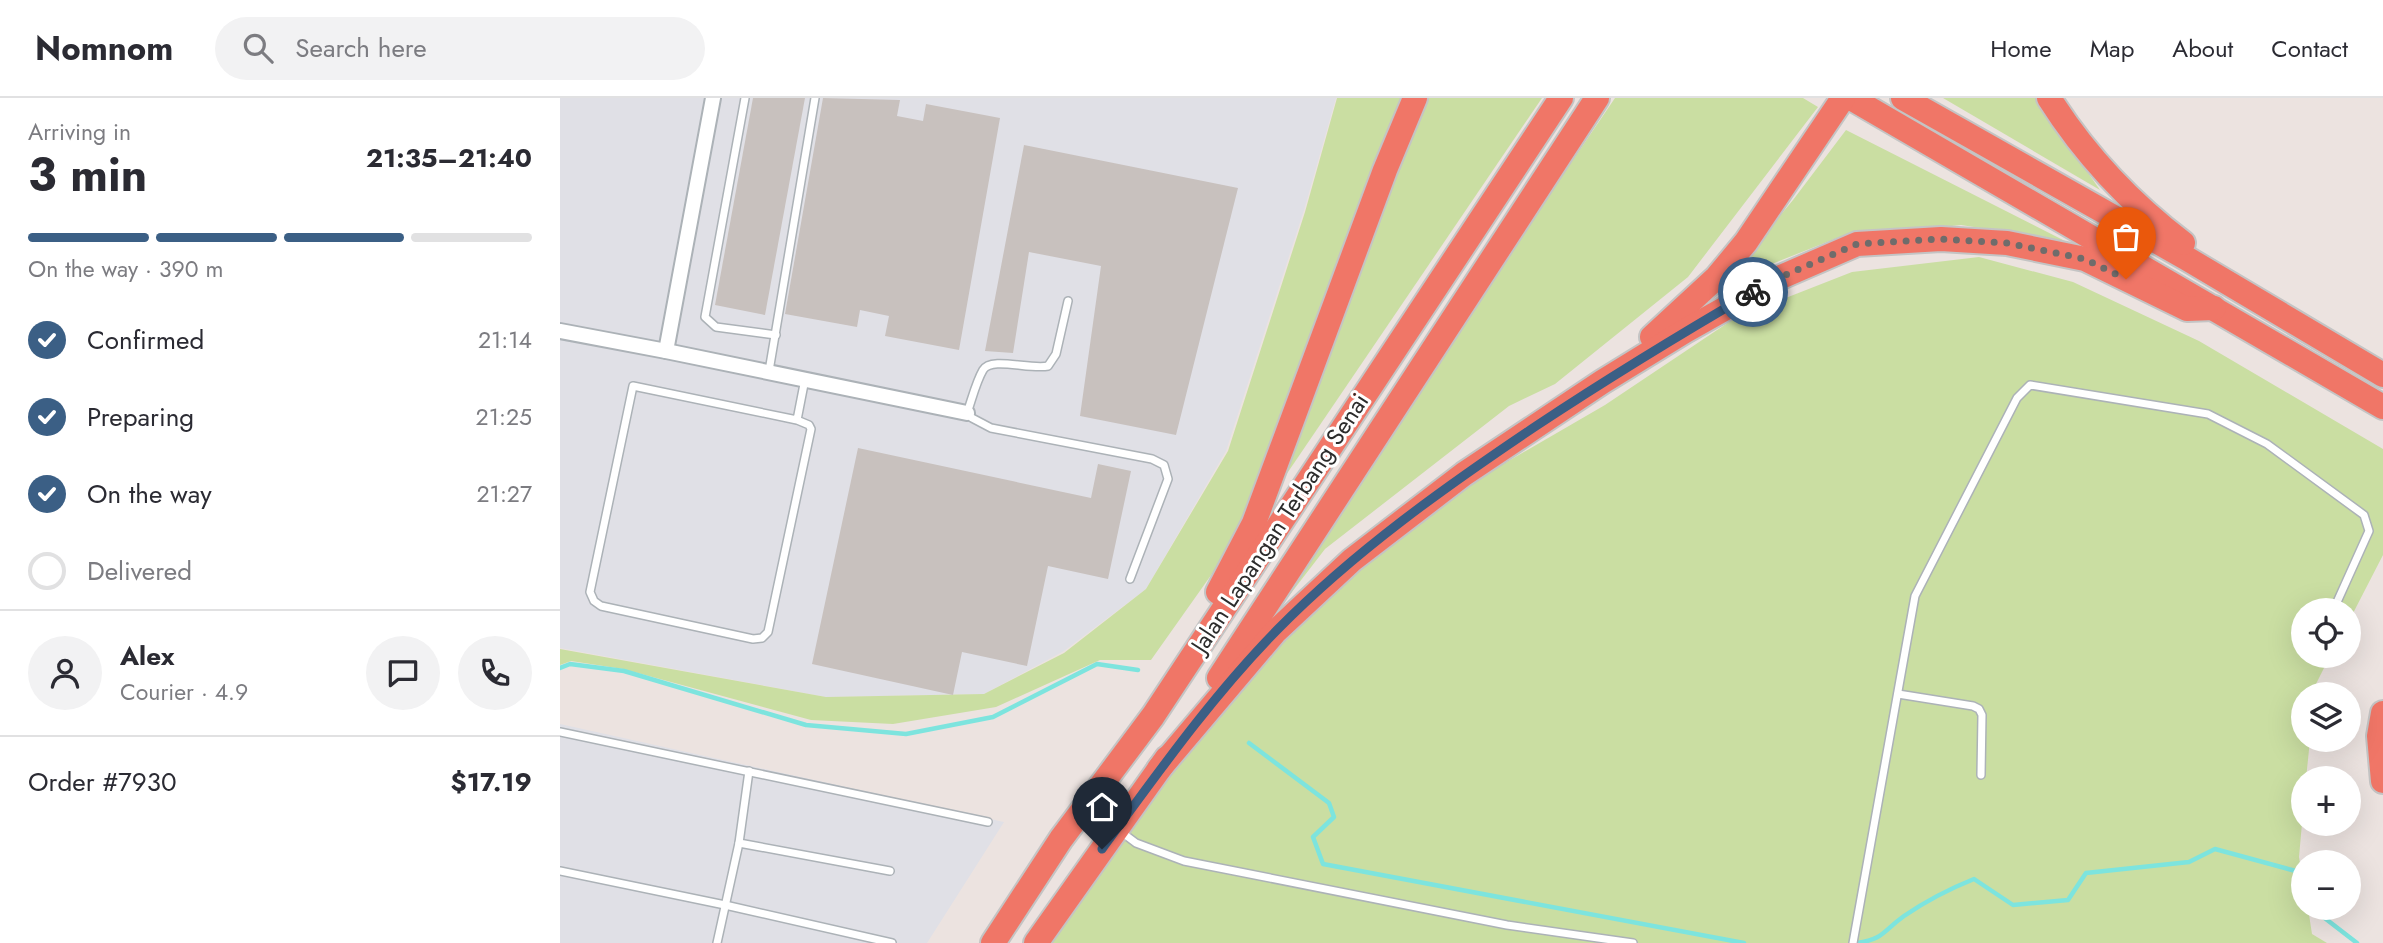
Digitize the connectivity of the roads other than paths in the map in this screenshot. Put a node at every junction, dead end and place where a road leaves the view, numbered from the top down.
1 (713, 98) edge
2 (745, 98) edge
3 (814, 98) edge
4 (1415, 98) edge
5 (1561, 98) edge
6 (1597, 98) edge
7 (1843, 98) edge
8 (1851, 98) edge
9 (1903, 98) edge
10 (2049, 98) edge
11 (1068, 301) dead end
12 (2214, 308) junction
13 (2269, 308) junction
14 (560, 331) edge
15 (776, 335) junction
16 (666, 351) junction
17 (769, 371) junction
18 (2383, 375) edge
19 (805, 379) junction
20 (1602, 382) junction
21 (2383, 407) edge
22 (967, 413) junction
23 (797, 420) junction
24 (1130, 579) dead end
25 (2339, 598) edge
26 (1898, 694) junction
27 (2383, 713) edge
28 (1153, 716) junction
29 (560, 732) edge
30 (1159, 769) junction
31 (749, 771) junction
32 (1981, 775) dead end
33 (2383, 781) edge
34 (988, 822) dead end
35 (1116, 829) junction
36 (739, 843) junction
37 (560, 871) edge
38 (890, 871) dead end
39 (725, 905) junction
40 (717, 943) edge
41 (892, 943) edge
42 (993, 943) edge
43 (1035, 943) edge
44 (1633, 943) edge
45 (1853, 943) edge

1 - 16 street
2 - 15 lane
3 - 15 lane
4 - 28 highway
5 - 28 highway, Jalan Lapangan Terbang Senai
6 - 30 highway, Jalan Lapangan Terbang Senai
7 - 20 highway
8 - 12 highway
9 - 13 highway
10 - 13 highway
11 - 22 lane
12 - 20 highway
12 - 21 highway
13 - 18 highway
14 - 16 street
15 - 17 lane
16 - 17 street
17 - 19 street
19 - 22 street
19 - 23 lane
20 - 30 highway
22 - 24 lane
23 - 23 lane
25 - 26 lane
26 - 32 lane
26 - 45 lane
27 - 33 highway
28 - 42 highway, Jalan Lapangan Terbang Senai
29 - 31 lane
30 - 35 highway, Jalan Lapangan Terbang Senai
31 - 34 lane
31 - 36 lane
35 - 43 highway, Jalan Lapangan Terbang Senai
35 - 44 lane
36 - 38 lane
36 - 39 lane
37 - 39 lane
39 - 40 lane
39 - 41 lane

